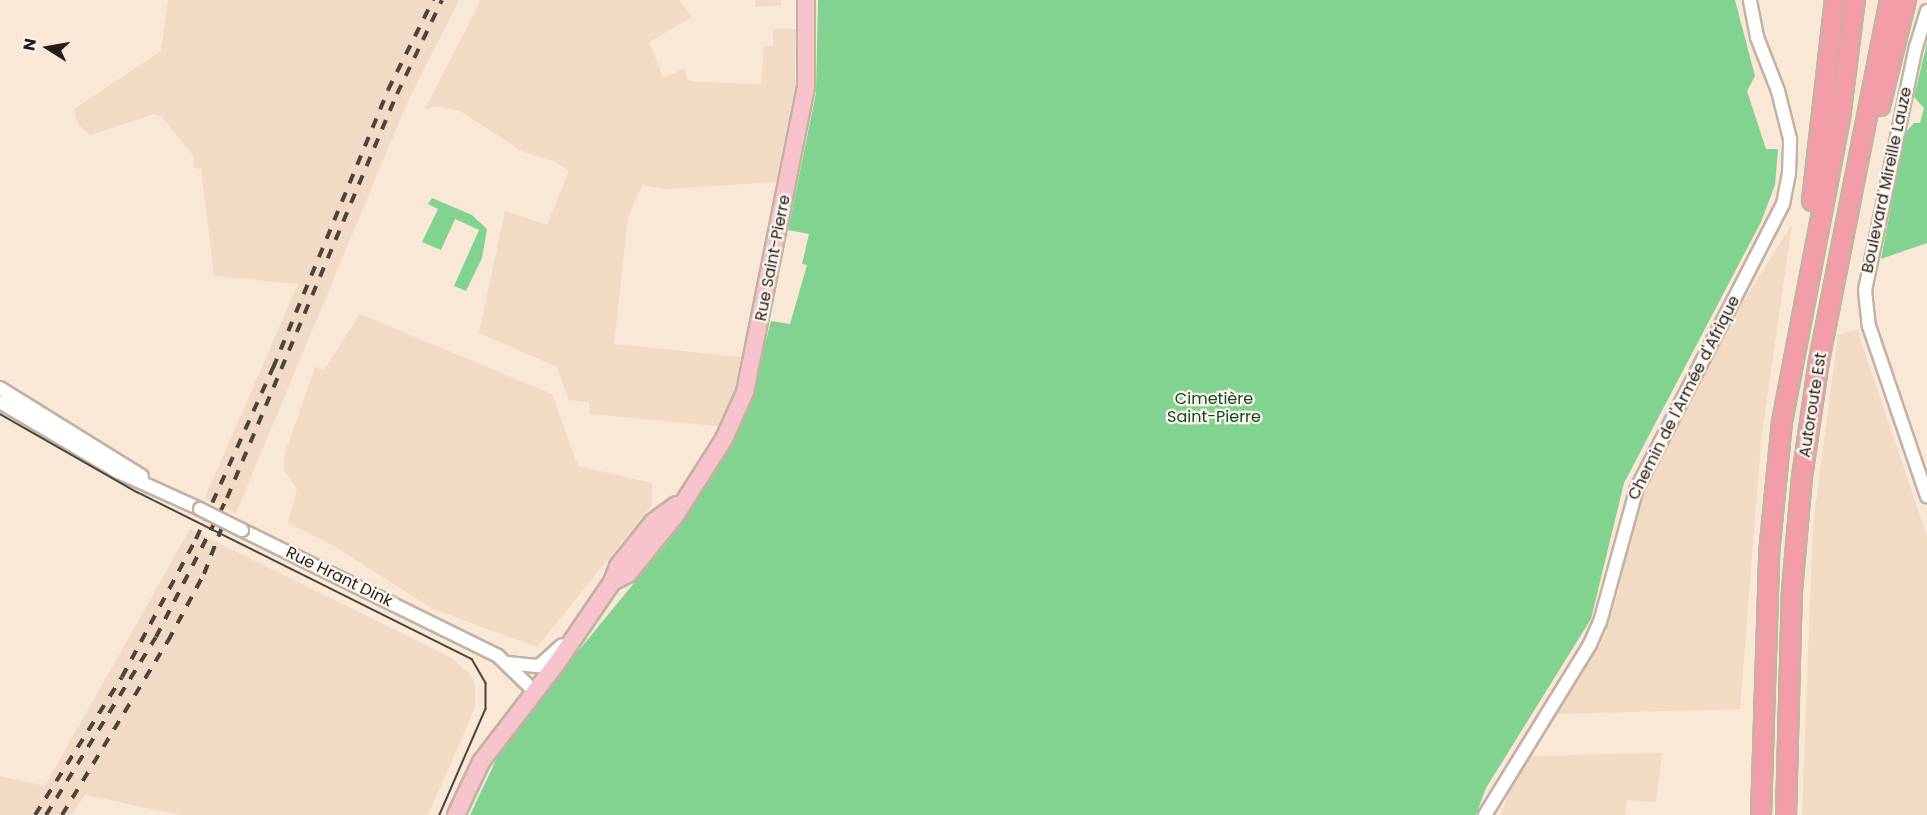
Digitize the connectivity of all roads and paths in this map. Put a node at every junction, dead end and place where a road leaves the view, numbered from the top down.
1 (806, 0) edge
2 (1750, 0) edge
3 (1835, 0) edge
4 (1855, 0) edge
5 (1890, 0) edge
6 (1906, 0) edge
7 (1927, 11) edge
8 (1924, 32) edge
9 (1838, 261) junction
10 (1794, 349) junction
11 (0, 388) edge
12 (0, 402) edge
13 (1923, 473) edge
14 (169, 495) junction
15 (1927, 496) edge
16 (573, 638) junction
17 (507, 663) junction
18 (531, 688) junction
19 (456, 815) edge
20 (1485, 815) edge
21 (1761, 815) edge
22 (1786, 815) edge

1 - 16 main road, Rue Saint-Pierre
2 - 20 street, Chemin de l'Armée d'Afrique
3 - 10 highway
4 - 10 highway, Autoroute Est
5 - 9 highway, Autoroute Est
6 - 9 highway
7 - 8 street, Boulevard Mireille Lauze
8 - 13 street, Boulevard Mireille Lauze
9 - 22 highway, Autoroute Est
10 - 21 highway, Autoroute Est
11 - 14 street, Rue Hrant Dink
12 - 14 street, Rue Hrant Dink
13 - 15 street, Boulevard Mireille Lauze
14 - 17 street, Rue Hrant Dink, bridge
16 - 17 street, Rue Hrant Dink
16 - 18 main road, Rue Saint-Pierre
17 - 18 street, Rue Hrant Dink
18 - 19 main road, Rue Saint-Pierre

